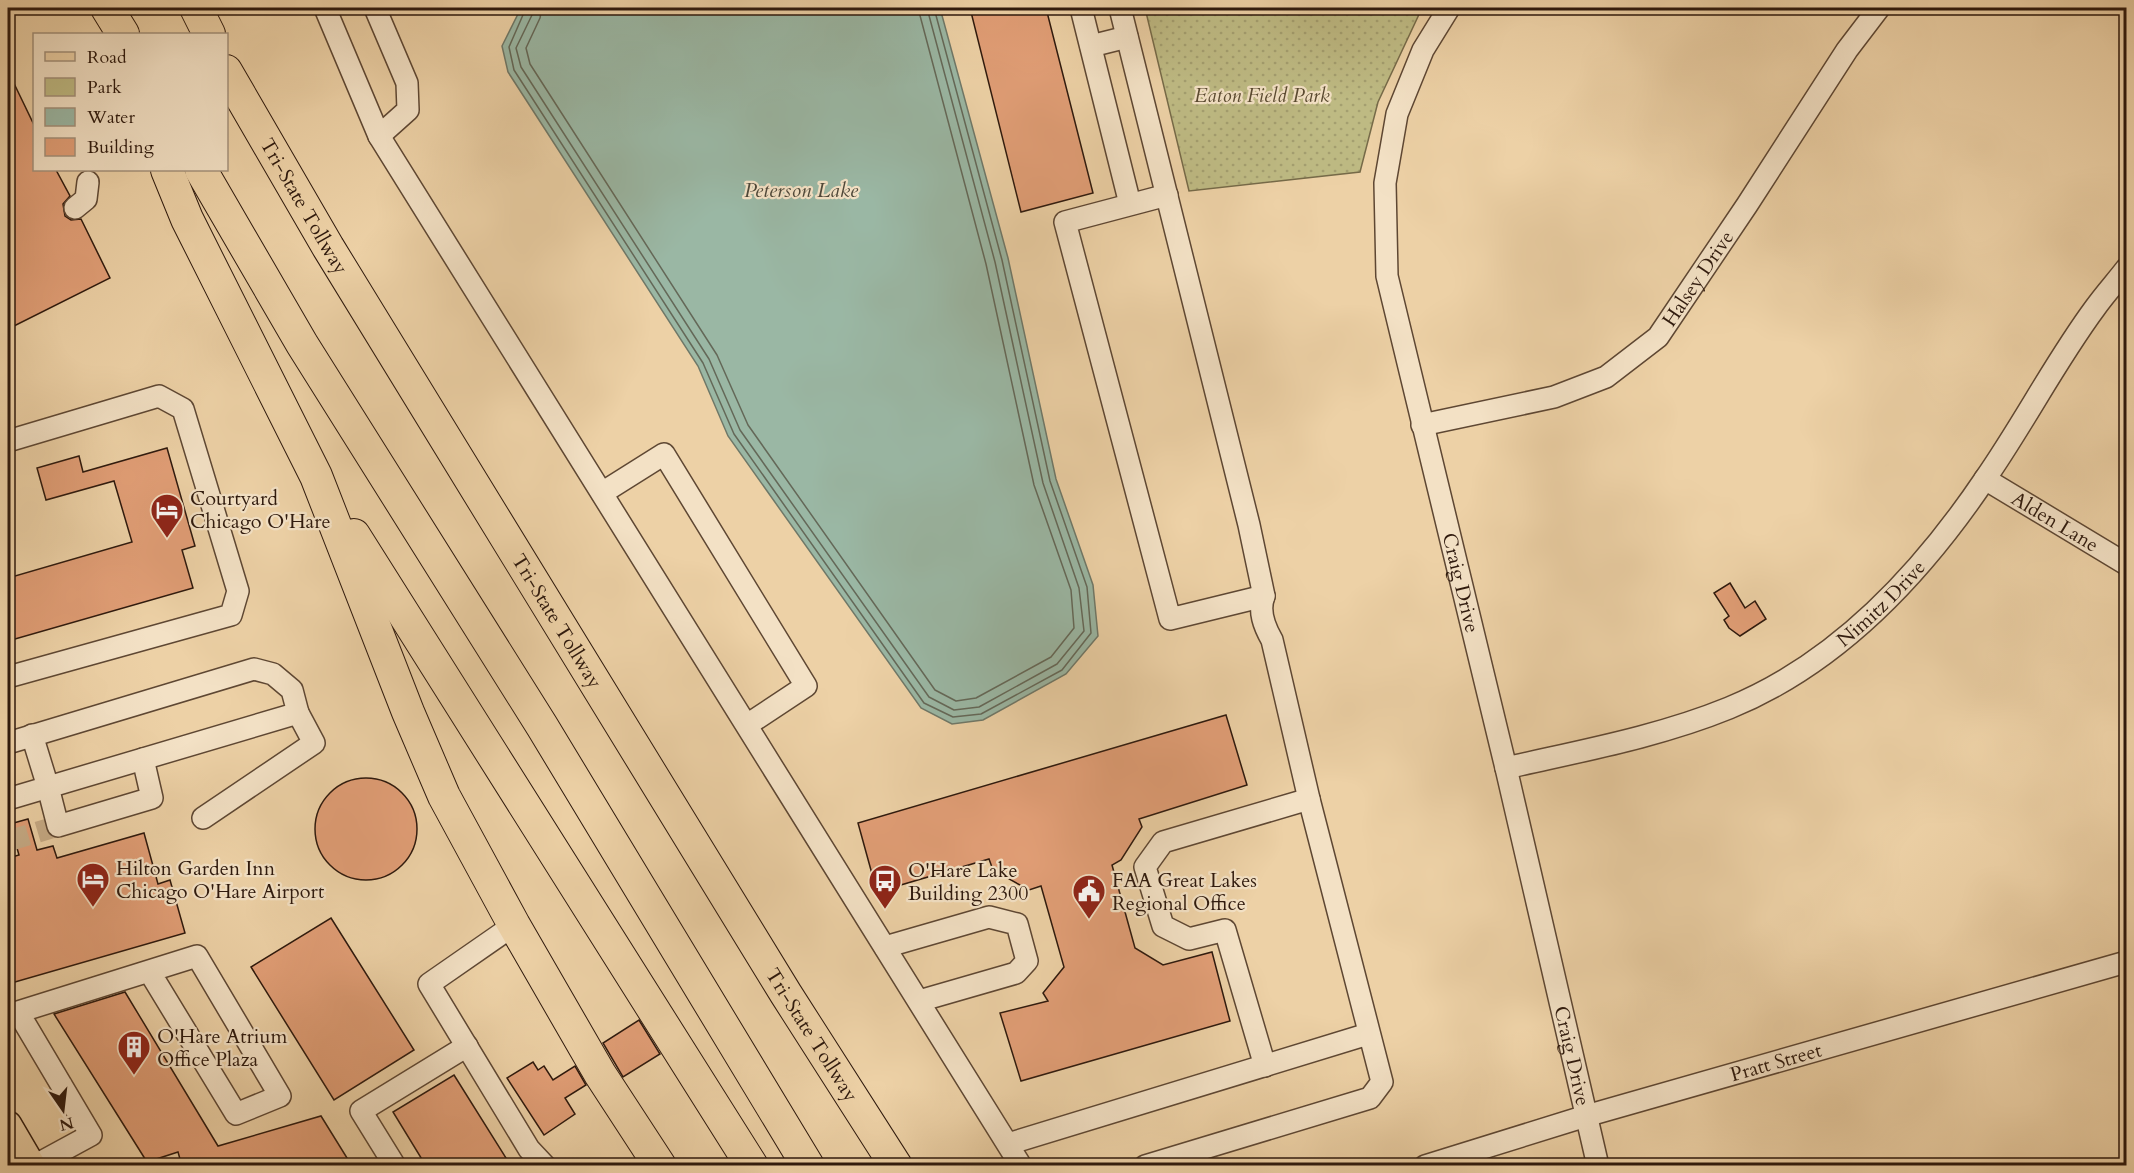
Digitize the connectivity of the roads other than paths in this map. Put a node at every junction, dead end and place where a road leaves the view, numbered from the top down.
1 (100, 8) edge
2 (107, 8) edge
3 (196, 8) edge
4 (325, 8) edge
5 (375, 8) edge
6 (1081, 8) edge
7 (1120, 8) edge
8 (1449, 8) edge
9 (1879, 8) edge
10 (111, 33) edge
11 (122, 33) edge
12 (208, 33) edge
13 (1127, 37) junction
14 (1091, 46) junction
15 (228, 74) edge
16 (379, 136) junction
17 (167, 171) edge
18 (202, 171) edge
19 (88, 182) dead end
20 (1167, 195) junction
21 (1130, 204) junction
22 (75, 208) dead end
23 (2127, 269) edge
24 (1422, 425) junction
25 (8, 441) edge
26 (316, 476) junction
27 (1985, 479) junction
28 (602, 493) junction
29 (2127, 564) edge
30 (1264, 596) junction
31 (8, 677) edge
32 (298, 713) junction
33 (747, 725) junction
34 (32, 735) junction
35 (8, 743) edge
36 (143, 759) junction
37 (1506, 768) junction
38 (48, 787) junction
39 (8, 799) edge
40 (1309, 799) junction
41 (203, 818) dead end
42 (514, 925) junction
43 (885, 947) junction
44 (2127, 962) edge
45 (149, 971) junction
46 (919, 1001) junction
47 (1368, 1034) junction
48 (467, 1046) junction
49 (1265, 1066) junction
50 (1586, 1116) junction
51 (8, 1125) edge
52 (1008, 1143) junction
53 (33, 1166) edge
54 (395, 1166) edge
55 (544, 1166) edge
56 (660, 1166) edge
57 (752, 1166) edge
58 (808, 1166) edge
59 (896, 1166) edge
60 (1021, 1166) edge
61 (1144, 1166) edge
62 (1425, 1166) edge
63 (1598, 1166) edge

1 - 10 highway
2 - 11 highway
3 - 12 highway
4 - 16 street
5 - 16 street
6 - 14 street
7 - 13 street
8 - 24 street, Craig Drive
9 - 24 street, Halsey Drive
13 - 14 street
13 - 20 street
14 - 21 street
15 - 59 highway, Tri-State Tollway
16 - 28 street
17 - 26 highway
18 - 58 highway
19 - 22 street
20 - 21 street
20 - 30 street
21 - 30 street
23 - 27 street, Nimitz Drive
24 - 37 street, Craig Drive
25 - 31 street
26 - 42 highway
26 - 57 highway
27 - 29 street, Alden Lane
27 - 37 street, Nimitz Drive
28 - 33 street
28 - 33 street
30 - 40 street
32 - 34 street
32 - 36 street
32 - 41 street
33 - 43 street
34 - 35 street
34 - 38 street
36 - 38 street
36 - 38 street
37 - 50 street, Craig Drive
38 - 39 street
40 - 47 street
40 - 49 street
42 - 48 street
42 - 56 highway
43 - 46 street
43 - 46 street
44 - 50 street, Pratt Street
45 - 45 street
45 - 53 street
46 - 52 street
47 - 49 street
47 - 61 street
48 - 54 street
48 - 55 street
49 - 52 street
50 - 62 street, Pratt Street
50 - 63 street, Craig Drive
51 - 53 main road
52 - 60 street

